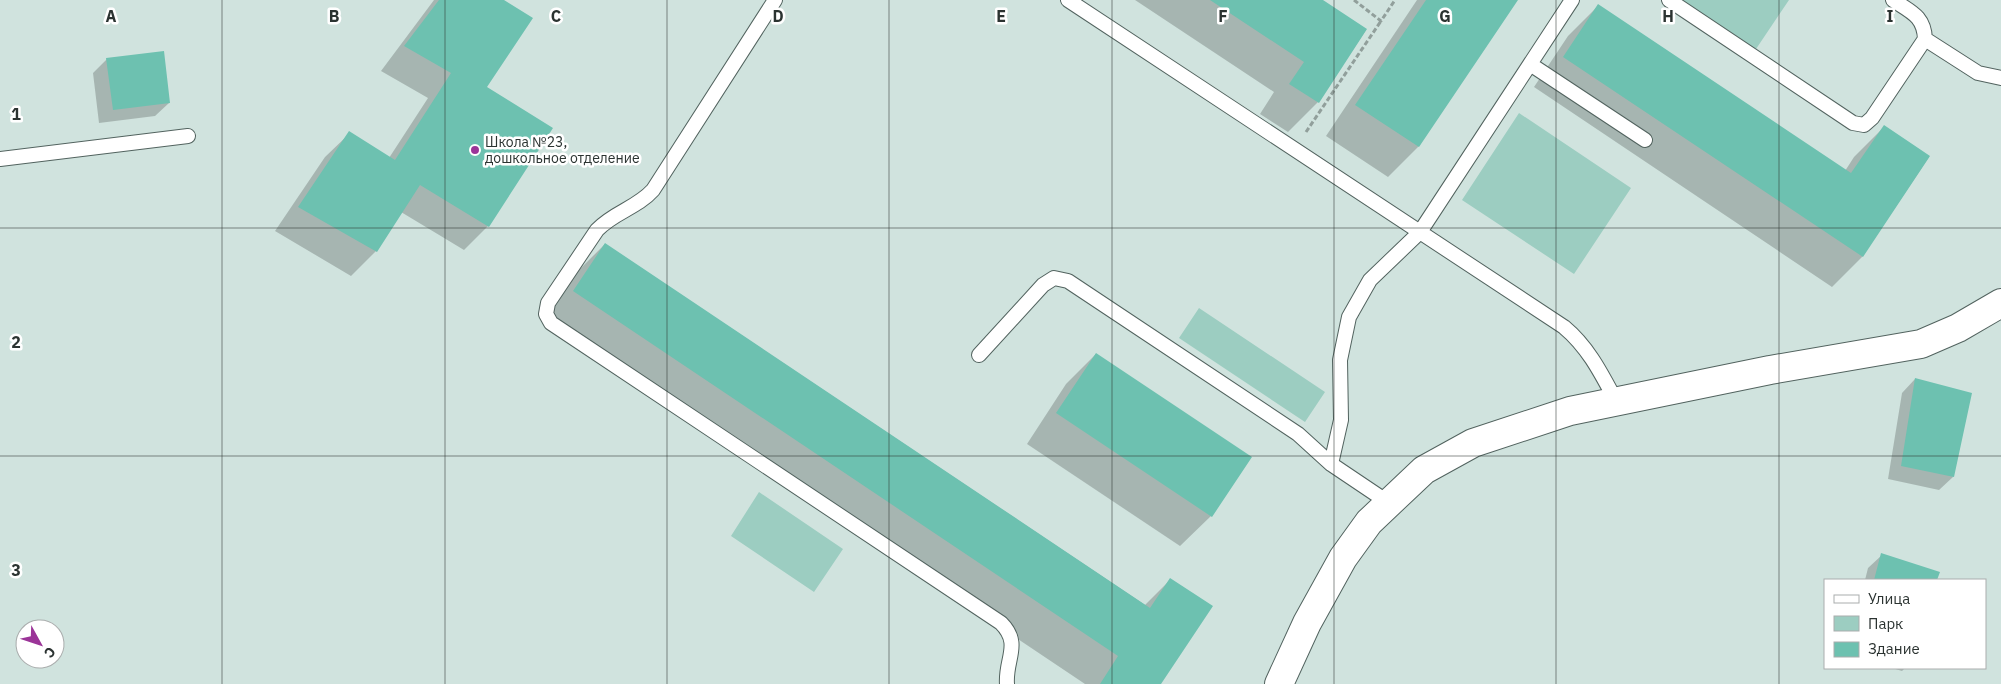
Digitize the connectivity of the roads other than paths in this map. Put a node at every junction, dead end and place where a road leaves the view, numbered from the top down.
1 (775, 0) edge
2 (1068, 0) edge
3 (1572, 0) edge
4 (1669, 0) edge
5 (1893, 0) edge
6 (1925, 39) junction
7 (1530, 64) junction
8 (2001, 78) edge
9 (188, 136) dead end
10 (1645, 140) dead end
11 (0, 159) edge
12 (1420, 232) junction
13 (2001, 303) edge
14 (979, 355) dead end
15 (1616, 400) junction
16 (1330, 464) junction
17 (1389, 503) junction
18 (1007, 684) edge
19 (1279, 684) edge

1 - 18 lane
2 - 12 lane
3 - 7 lane
4 - 6 lane
5 - 6 lane
6 - 8 lane
7 - 10 lane
7 - 12 lane
9 - 11 lane
12 - 15 lane
12 - 16 lane
13 - 15 street
14 - 16 lane
15 - 17 street
16 - 17 lane
17 - 19 street

